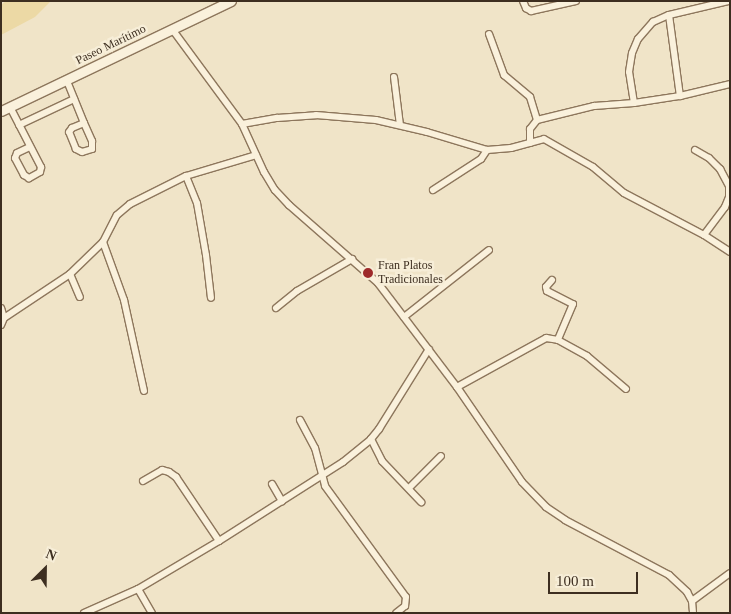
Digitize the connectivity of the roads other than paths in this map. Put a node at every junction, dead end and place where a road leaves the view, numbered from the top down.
1 (231, 1) edge
2 (523, 1) edge
3 (576, 1) edge
4 (728, 1) edge
5 (668, 16) junction
6 (172, 29) junction
7 (489, 34) dead end
8 (394, 77) dead end
9 (67, 81) junction
10 (730, 84) edge
11 (680, 96) junction
12 (74, 99) junction
13 (634, 103) junction
14 (6, 109) edge
15 (537, 120) junction
16 (84, 123) junction
17 (242, 124) junction
18 (19, 125) junction
19 (400, 125) junction
20 (530, 143) junction
21 (30, 147) junction
22 (487, 150) junction
23 (695, 150) dead end
24 (256, 155) junction
25 (186, 176) junction
26 (432, 190) dead end
27 (704, 235) junction
28 (103, 242) junction
29 (489, 250) dead end
30 (730, 252) edge
31 (352, 259) junction
32 (70, 274) junction
33 (552, 280) dead end
34 (80, 297) dead end
35 (211, 298) dead end
36 (1, 308) edge
37 (276, 308) dead end
38 (404, 317) junction
39 (3, 321) edge
40 (558, 340) junction
41 (429, 349) junction
42 (457, 387) junction
43 (626, 389) dead end
44 (144, 391) dead end
45 (300, 420) dead end
46 (371, 439) junction
47 (441, 456) dead end
48 (322, 478) junction
49 (143, 481) dead end
50 (272, 484) dead end
51 (409, 488) junction
52 (282, 501) junction
53 (421, 502) dead end
54 (219, 541) junction
55 (730, 573) edge
56 (138, 589) junction
57 (692, 601) junction
58 (84, 613) edge
59 (152, 613) edge
60 (396, 613) edge
61 (693, 613) edge

1 - 6 main road, Paseo Marítimo
2 - 3 street
4 - 5 street
5 - 11 street
5 - 13 street
6 - 9 main road, Paseo Marítimo
6 - 17 street
7 - 15 street
8 - 19 street
9 - 12 street
9 - 14 main road, Paseo Marítimo
10 - 11 street
11 - 13 street
12 - 16 street
12 - 18 street
13 - 15 street
14 - 18 street
15 - 20 street
16 - 16 street
17 - 19 street
17 - 24 street
18 - 21 street
19 - 22 street
20 - 22 street
20 - 27 street
21 - 21 street
22 - 26 street
23 - 27 street
24 - 25 street
24 - 31 street
25 - 28 street
25 - 35 street
27 - 30 street
28 - 32 street
28 - 44 street
29 - 38 street
31 - 37 street
31 - 38 street
32 - 34 street
32 - 39 street
33 - 40 street
36 - 39 street
38 - 41 street
40 - 42 street
40 - 43 street
41 - 42 street
41 - 46 street
42 - 57 street
45 - 48 street
46 - 48 street
46 - 51 street
47 - 51 street
48 - 52 street
48 - 60 street
49 - 54 street
50 - 52 street
51 - 53 street
52 - 54 street
54 - 56 street
55 - 57 street
56 - 58 street
56 - 59 street
57 - 61 street

